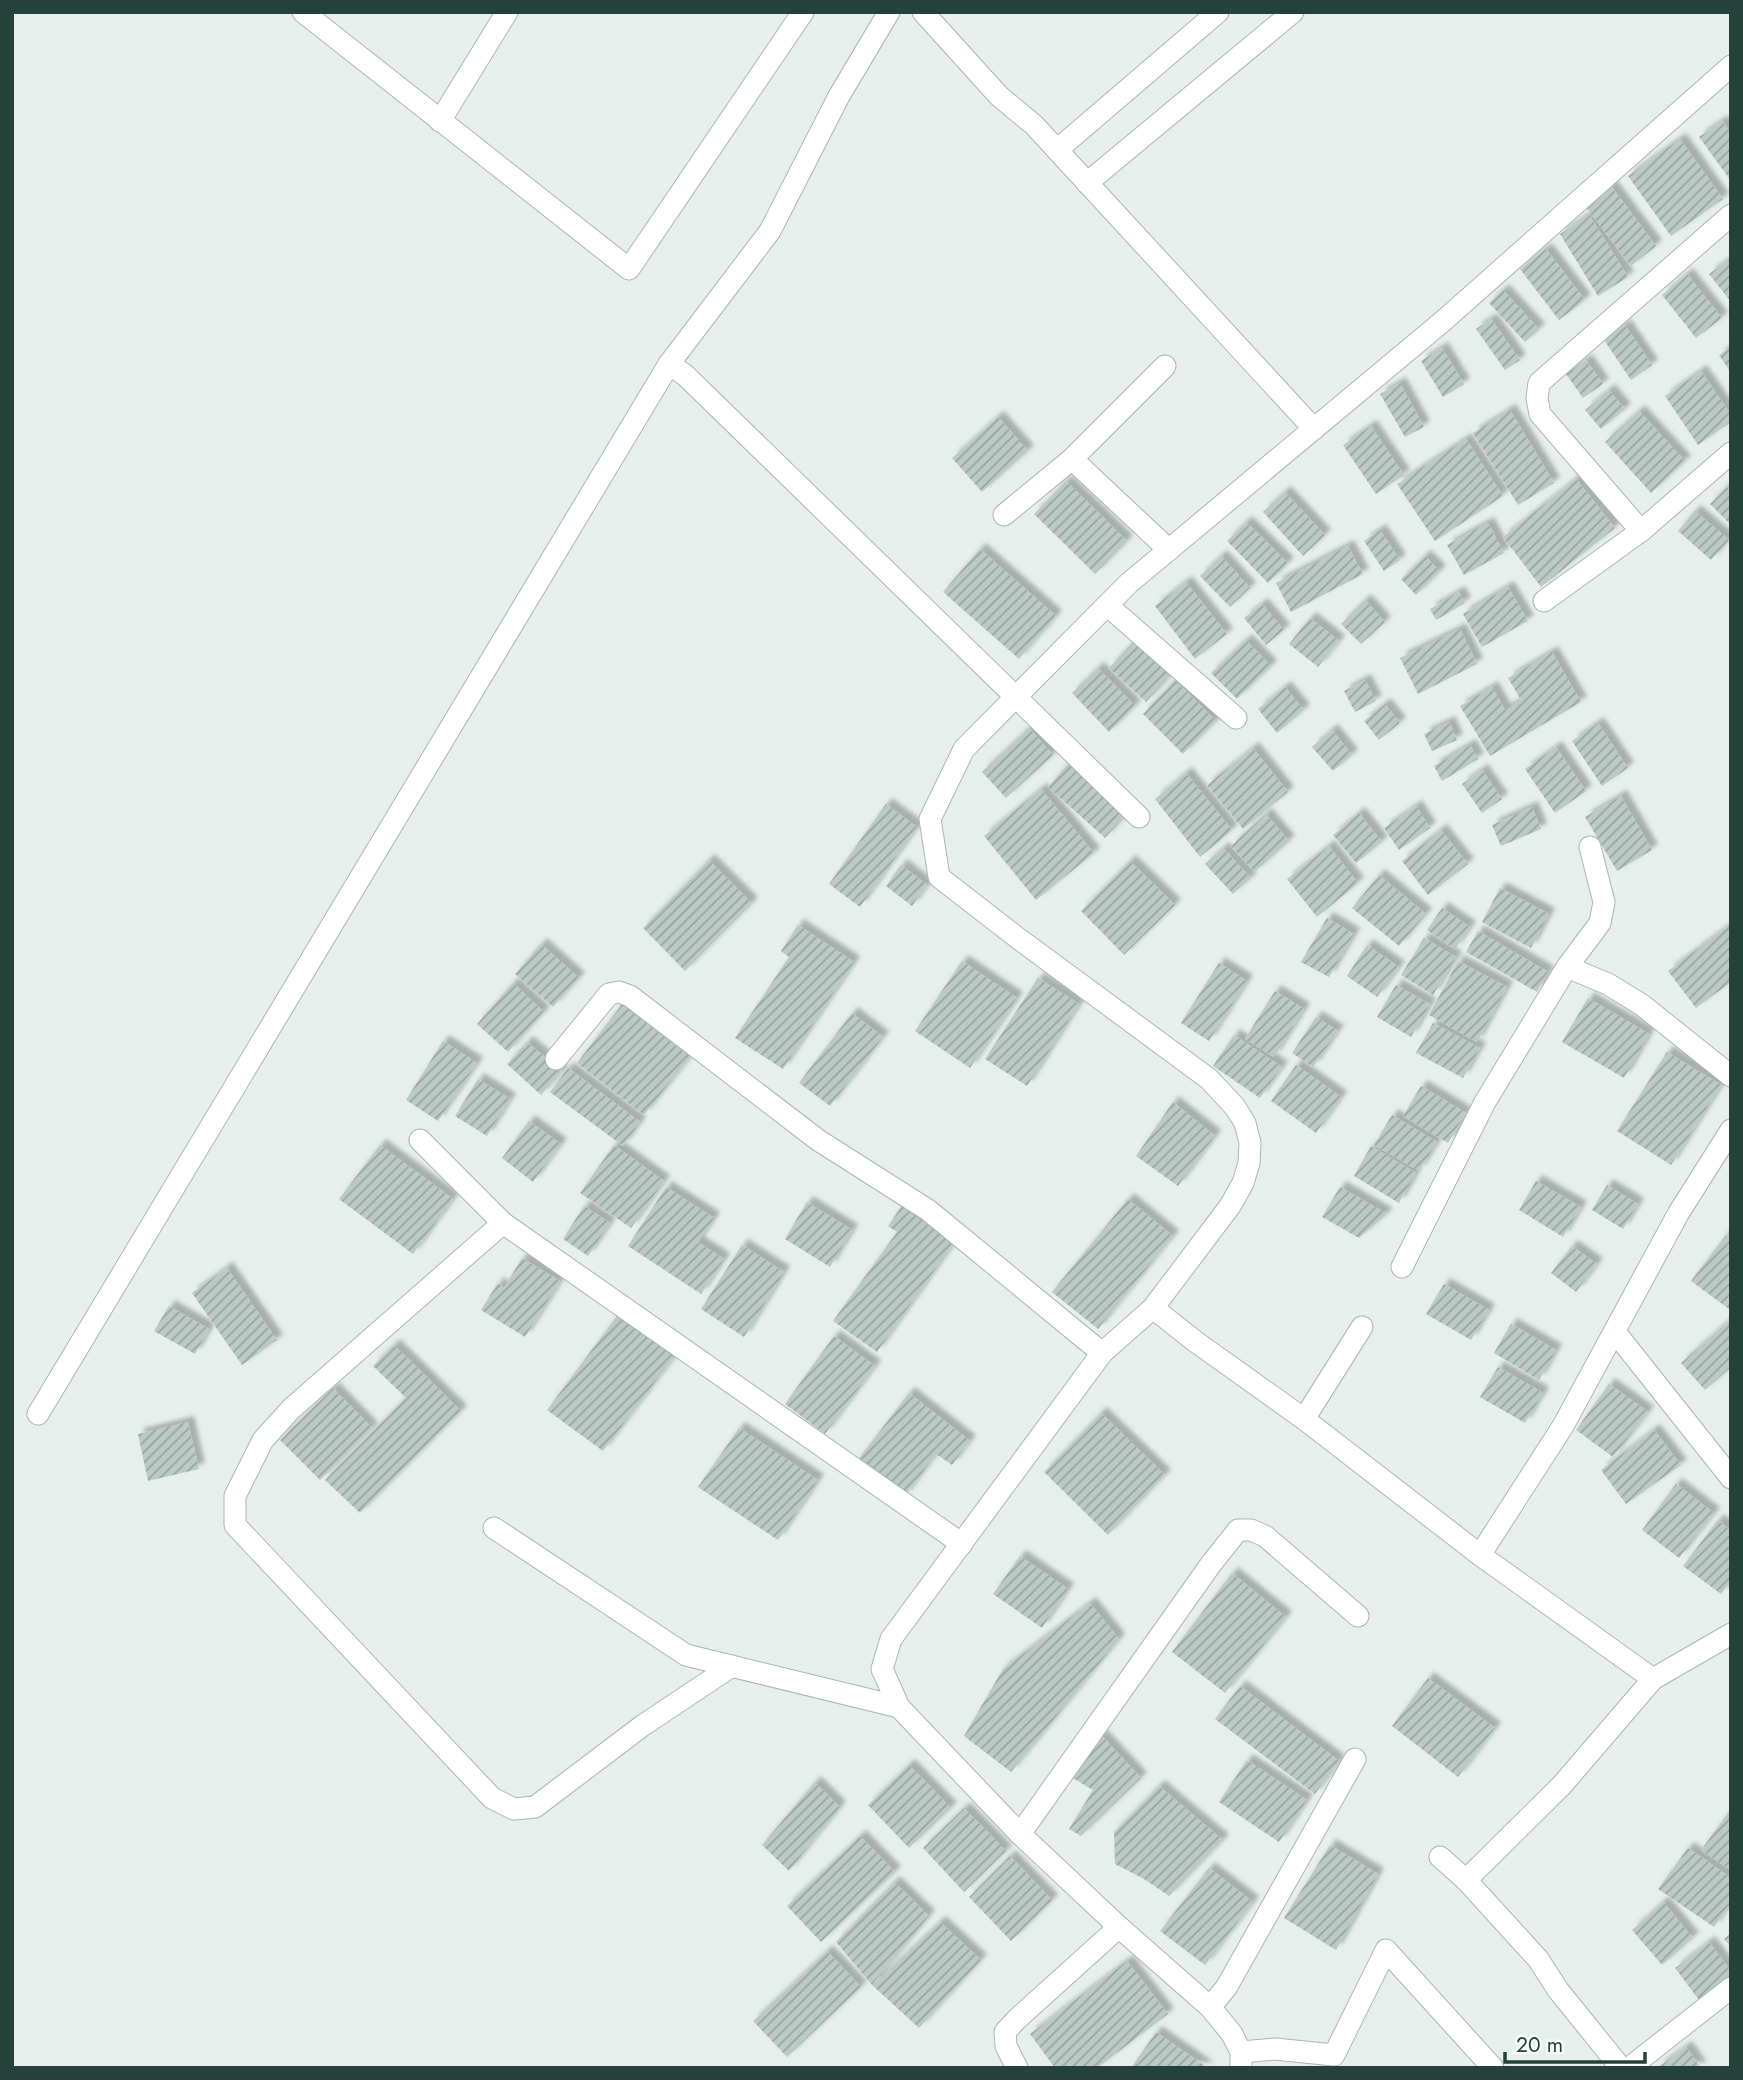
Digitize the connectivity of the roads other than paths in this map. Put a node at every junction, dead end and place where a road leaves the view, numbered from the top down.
1 (303, 12) edge
2 (506, 12) edge
3 (803, 12) edge
4 (889, 12) edge
5 (923, 12) edge
6 (1218, 12) edge
7 (1293, 12) edge
8 (1731, 66) edge
9 (440, 121) junction
10 (1057, 150) junction
11 (1087, 183) junction
12 (1731, 215) edge
13 (670, 364) junction
14 (1165, 366) dead end
15 (1314, 429) junction
16 (1731, 453) edge
17 (1072, 459) junction
18 (1004, 515) dead end
19 (1641, 531) junction
20 (1169, 550) junction
21 (1544, 601) dead end
22 (1107, 605) junction
23 (1017, 697) junction
24 (1236, 718) dead end
25 (1139, 817) dead end
26 (1590, 847) dead end
27 (1567, 967) junction
28 (556, 1059) dead end
29 (1731, 1076) edge
30 (1731, 1130) edge
31 (420, 1140) dead end
32 (503, 1223) junction
33 (1402, 1267) dead end
34 (1153, 1308) junction
35 (1362, 1327) dead end
36 (1615, 1332) junction
37 (1102, 1353) junction
38 (37, 1414) dead end
39 (1304, 1419) junction
40 (1731, 1478) edge
41 (494, 1528) dead end
42 (962, 1544) junction
43 (1480, 1555) junction
44 (1358, 1616) dead end
45 (1731, 1634) edge
46 (732, 1667) junction
47 (1653, 1679) junction
48 (899, 1707) junction
49 (1355, 1759) dead end
50 (1020, 1834) junction
51 (1440, 1857) dead end
52 (1466, 1881) junction
53 (1119, 1927) junction
54 (1731, 1987) edge
55 (1210, 2007) junction
56 (1241, 2060) edge
57 (1335, 2061) edge
58 (1017, 2068) edge
59 (1493, 2068) edge
60 (1621, 2068) edge
61 (1629, 2068) edge

1 - 9 street
2 - 9 street
3 - 9 street
4 - 13 street
5 - 10 street
6 - 10 street
7 - 11 street
8 - 15 street
10 - 11 street
11 - 15 street
12 - 19 street
13 - 23 street
13 - 38 street
14 - 17 street
15 - 20 street
16 - 19 street
17 - 18 street
17 - 20 street
19 - 21 street
20 - 22 street
22 - 23 street
22 - 24 street
23 - 25 street
23 - 34 street
26 - 27 street
27 - 29 street
27 - 33 street
28 - 37 street
30 - 36 street
31 - 32 street
32 - 42 street
32 - 46 street
34 - 37 street
34 - 39 street
35 - 39 street
36 - 40 street
36 - 43 street
37 - 42 street
39 - 43 street
41 - 46 street
42 - 48 street
43 - 47 street
44 - 50 street
45 - 47 street
46 - 48 street
47 - 52 street
48 - 50 street
49 - 55 street
50 - 53 street
51 - 52 street
52 - 60 street
53 - 55 street
53 - 58 street
54 - 61 street
55 - 56 street
56 - 57 street
57 - 59 street

